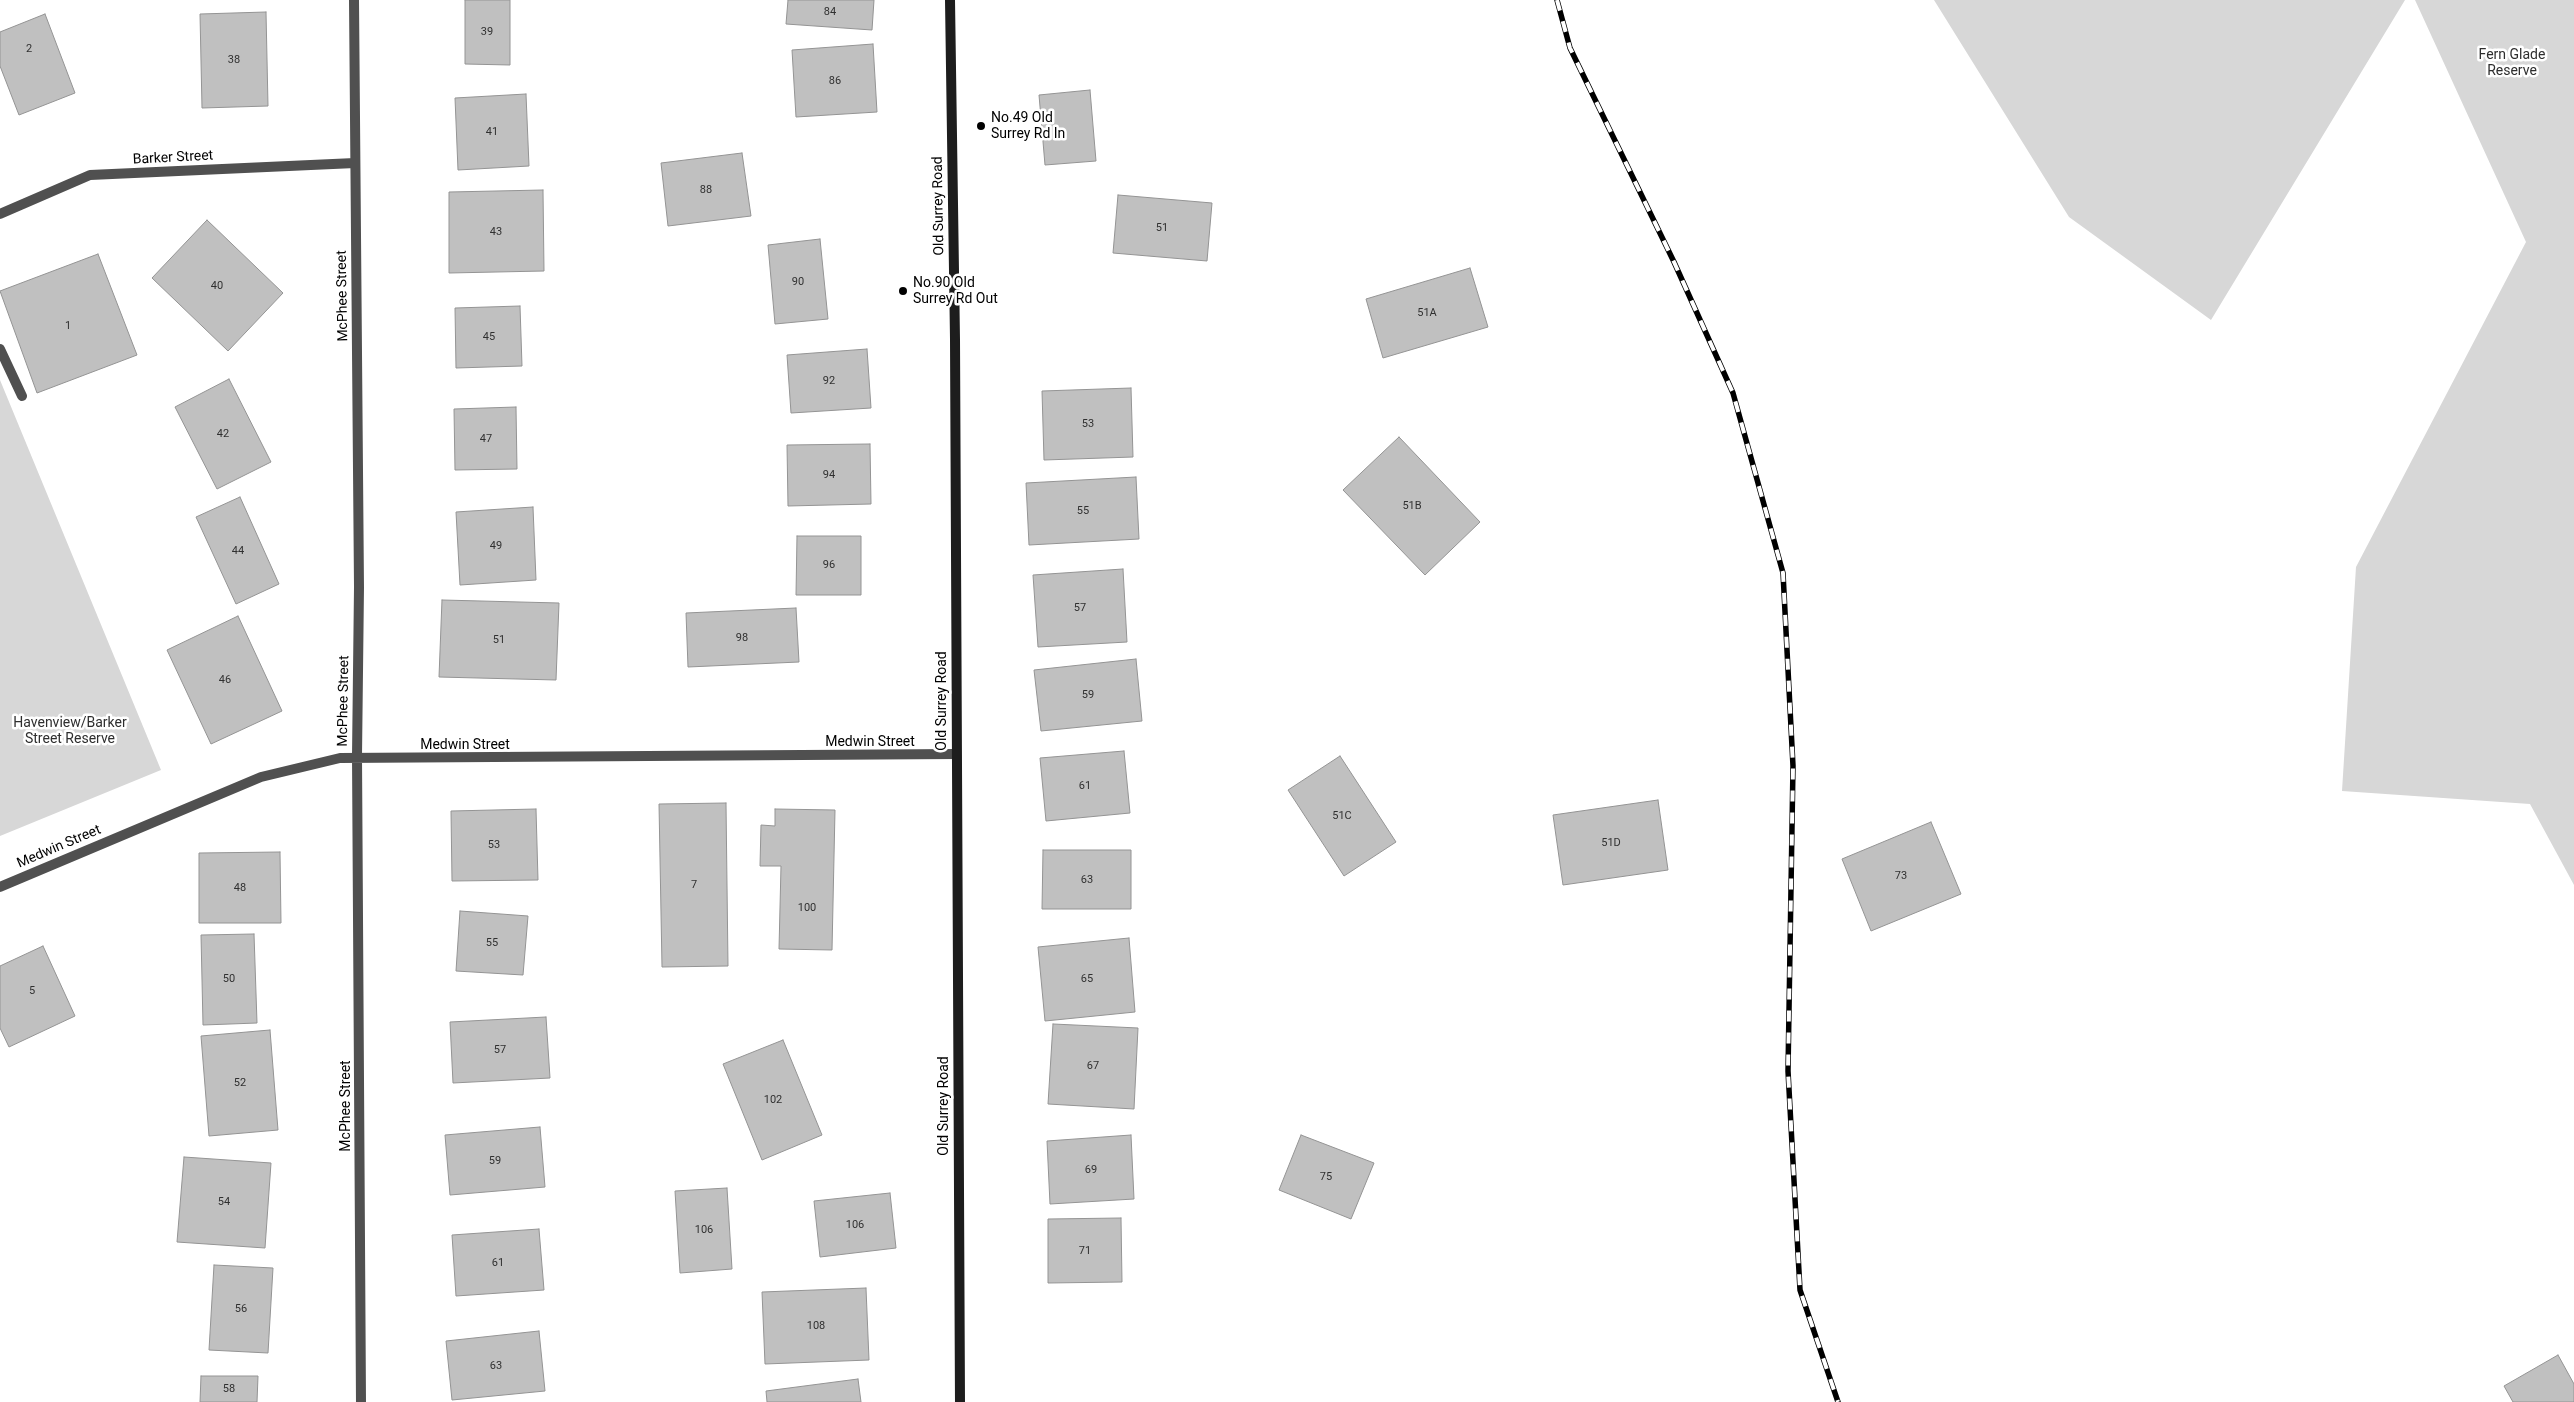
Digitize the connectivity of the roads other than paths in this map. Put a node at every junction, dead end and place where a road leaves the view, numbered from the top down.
1 (354, 0) edge
2 (950, 0) edge
3 (355, 164) junction
4 (0, 214) edge
5 (0, 349) edge
6 (22, 396) dead end
7 (956, 754) junction
8 (357, 756) junction
9 (0, 887) edge
10 (361, 1402) edge
11 (960, 1402) edge

1 - 3 street, McPhee Street
2 - 7 main road, Old Surrey Road
3 - 4 street, Barker Street
3 - 8 street, McPhee Street
5 - 6 street
7 - 8 street, Medwin Street
7 - 11 main road, Old Surrey Road
8 - 9 street, Medwin Street
8 - 10 street, McPhee Street

